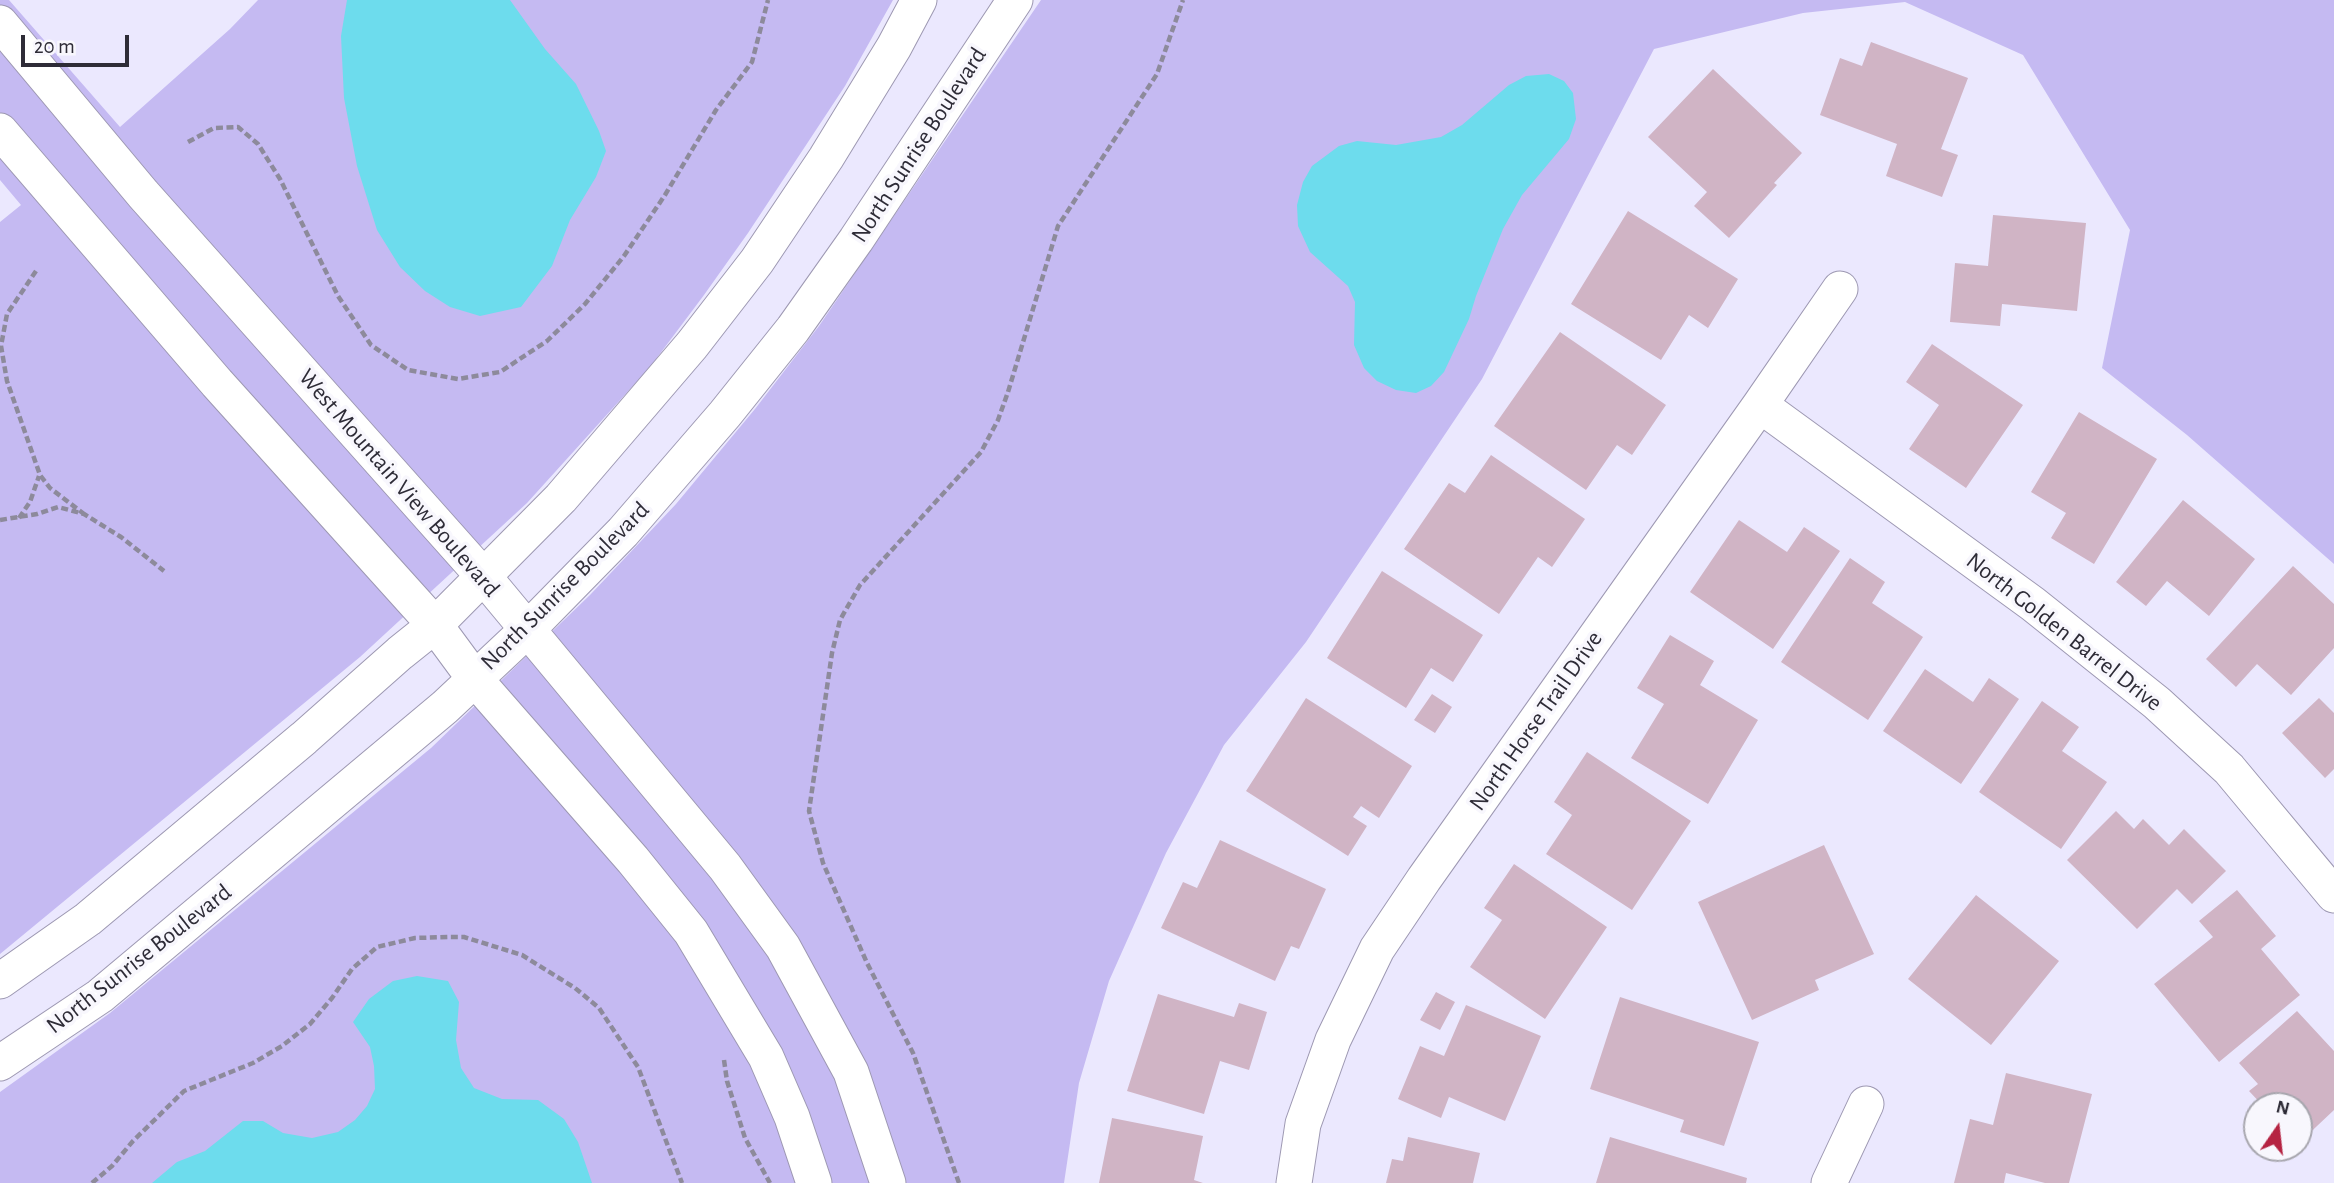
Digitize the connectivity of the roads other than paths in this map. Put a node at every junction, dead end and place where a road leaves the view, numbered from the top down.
1 (919, 0) edge
2 (1015, 0) edge
3 (0, 23) edge
4 (0, 131) edge
5 (1840, 289) dead end
6 (1760, 405) junction
7 (484, 577) junction
8 (435, 625) junction
9 (527, 630) junction
10 (474, 678) junction
11 (2334, 895) edge
12 (0, 981) edge
13 (0, 1063) edge
14 (1866, 1104) dead end
15 (814, 1183) edge
16 (888, 1183) edge
17 (1294, 1183) edge
18 (1829, 1183) edge

1 - 7 street
2 - 9 street, North Sunrise Boulevard
3 - 7 street, West Mountain View Boulevard
4 - 8 street
5 - 6 street, North Horse Trail Drive
6 - 11 street, North Golden Barrel Drive
6 - 17 street, North Horse Trail Drive
7 - 8 street
7 - 9 street, West Mountain View Boulevard
8 - 10 street
8 - 12 street
9 - 10 street, North Sunrise Boulevard
9 - 16 street, West Mountain View Boulevard
10 - 13 street, North Sunrise Boulevard
10 - 15 street
14 - 18 street

